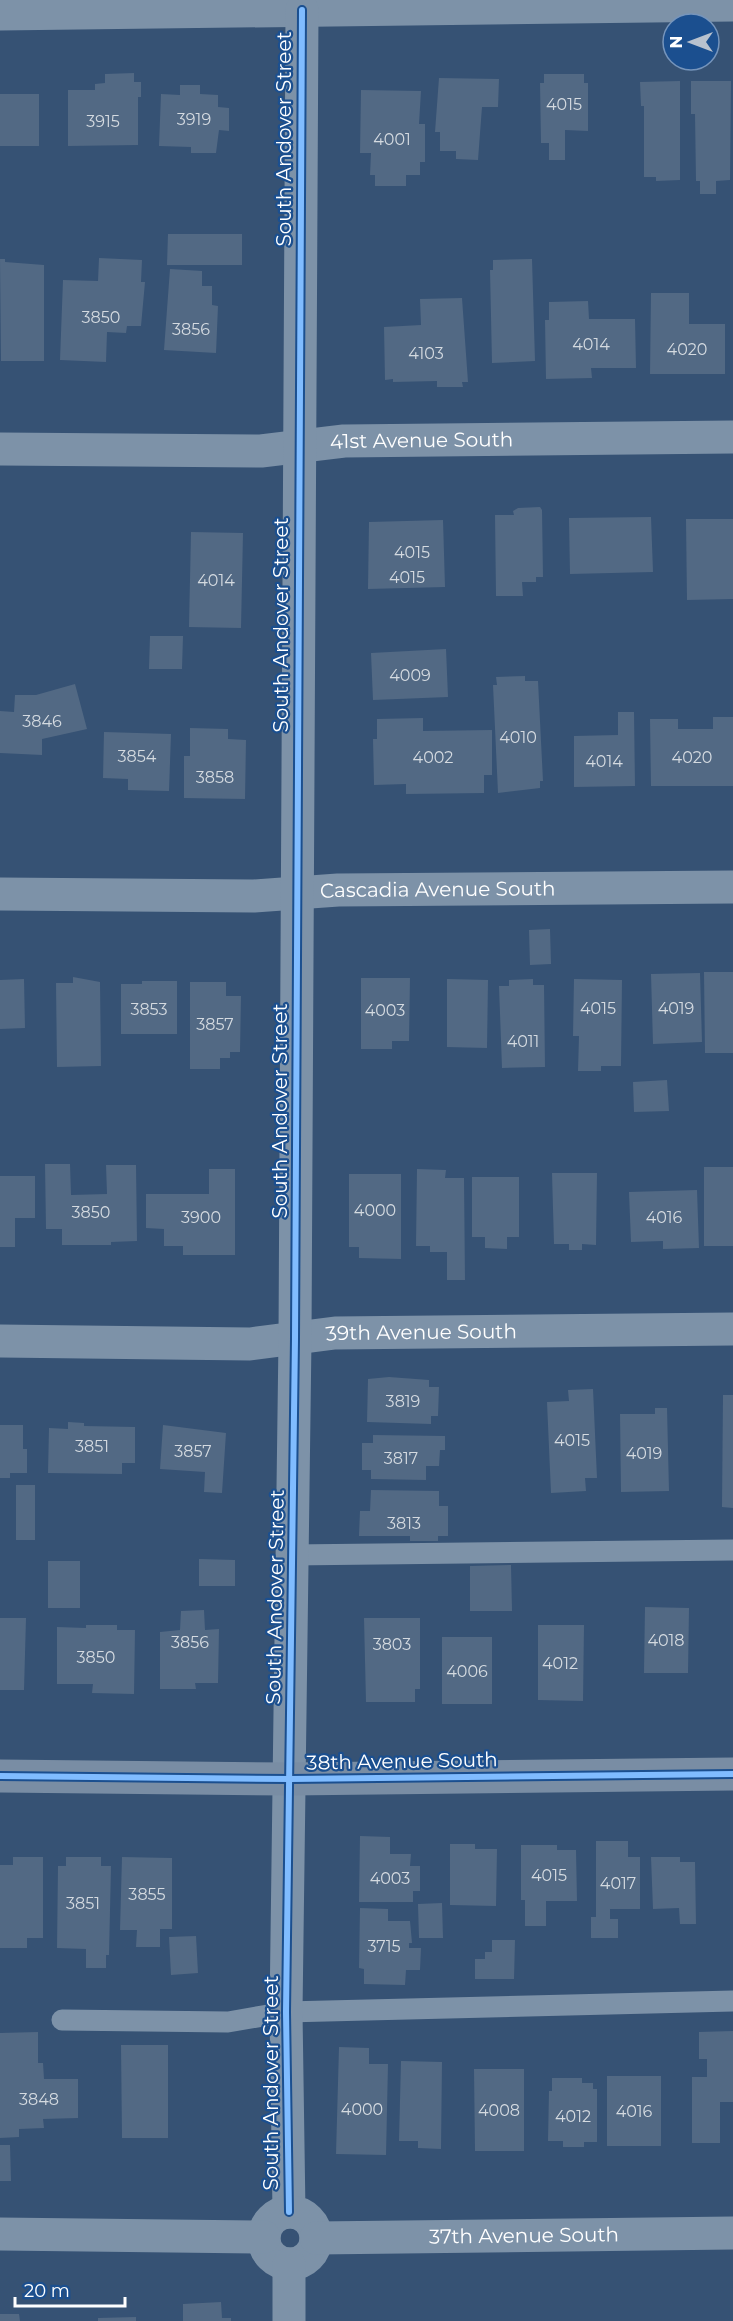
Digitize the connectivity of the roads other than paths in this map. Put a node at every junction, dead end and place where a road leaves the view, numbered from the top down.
1 (486, 3) edge
2 (733, 5) edge
3 (302, 10) junction
4 (0, 14) edge
5 (733, 437) edge
6 (298, 447) junction
7 (0, 449) edge
8 (733, 887) edge
9 (297, 893) junction
10 (0, 894) edge
11 (733, 1329) edge
12 (295, 1338) junction
13 (0, 1341) edge
14 (733, 1550) edge
15 (291, 1555) junction
16 (733, 1774) edge
17 (0, 1776) edge
18 (290, 1779) junction
19 (733, 2001) edge
20 (286, 2012) junction
21 (62, 2020) dead end
22 (289, 2212) junction
23 (733, 2233) edge
24 (0, 2234) edge
25 (264, 2237) junction
26 (316, 2238) junction
27 (289, 2264) junction
28 (289, 2321) edge

1 - 2 street
1 - 3 street
3 - 4 street
3 - 6 street, South Andover Street
5 - 6 street, 41st Avenue South
6 - 7 street, 41st Avenue South
6 - 9 street, South Andover Street
8 - 9 street, Cascadia Avenue South
9 - 10 street, Cascadia Avenue South
9 - 12 street, South Andover Street
11 - 12 street, 39th Avenue South
12 - 13 street, 39th Avenue South
12 - 15 street, South Andover Street
14 - 15 lane
15 - 18 street, South Andover Street
16 - 18 street, 38th Avenue South
17 - 18 street, 38th Avenue South
18 - 20 street, South Andover Street
19 - 20 lane
20 - 21 lane
20 - 22 street, South Andover Street
22 - 25 street
22 - 26 street
23 - 26 street, 37th Avenue South
24 - 25 street
25 - 27 street
26 - 27 street
27 - 28 street

